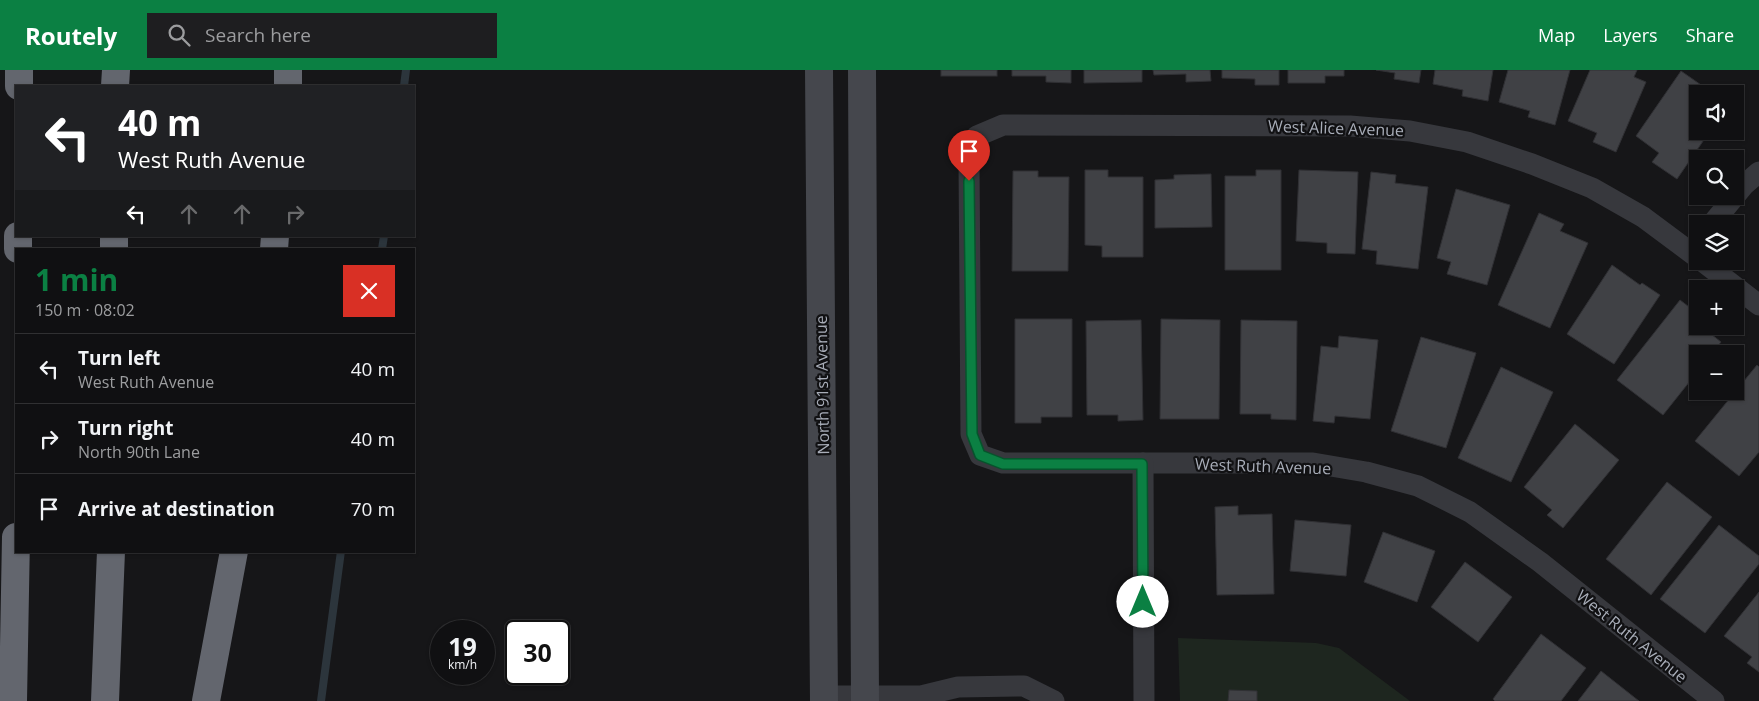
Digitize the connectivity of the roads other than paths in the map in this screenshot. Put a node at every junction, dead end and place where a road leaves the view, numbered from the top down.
1 (19, 70) edge
2 (116, 70) edge
3 (288, 70) edge
4 (819, 70) edge
5 (862, 70) edge
6 (19, 85) edge
7 (116, 85) edge
8 (288, 85) edge
9 (1759, 172) edge
10 (1719, 215) edge
11 (1689, 248) edge
12 (1717, 270) edge
13 (1759, 306) edge
14 (980, 455) joint
15 (1142, 464) junction
16 (16, 553) edge
17 (111, 553) edge
18 (234, 553) edge
19 (865, 698) edge
20 (824, 699) edge
21 (13, 701) edge
22 (105, 701) edge
23 (206, 701) edge
24 (1054, 701) edge
25 (1144, 701) edge
26 (1714, 701) edge

1 - 6 highway
2 - 7 highway
3 - 8 highway
4 - 20 main road, North 91st Avenue
5 - 19 main road
9 - 10 street
11 - 14 street, West Alice Avenue
12 - 13 street, West Alice Avenue
14 - 15 street, West Ruth Avenue
15 - 25 street
15 - 26 street, West Ruth Avenue
16 - 21 highway
17 - 22 highway
18 - 23 highway
19 - 20 street
19 - 24 street

